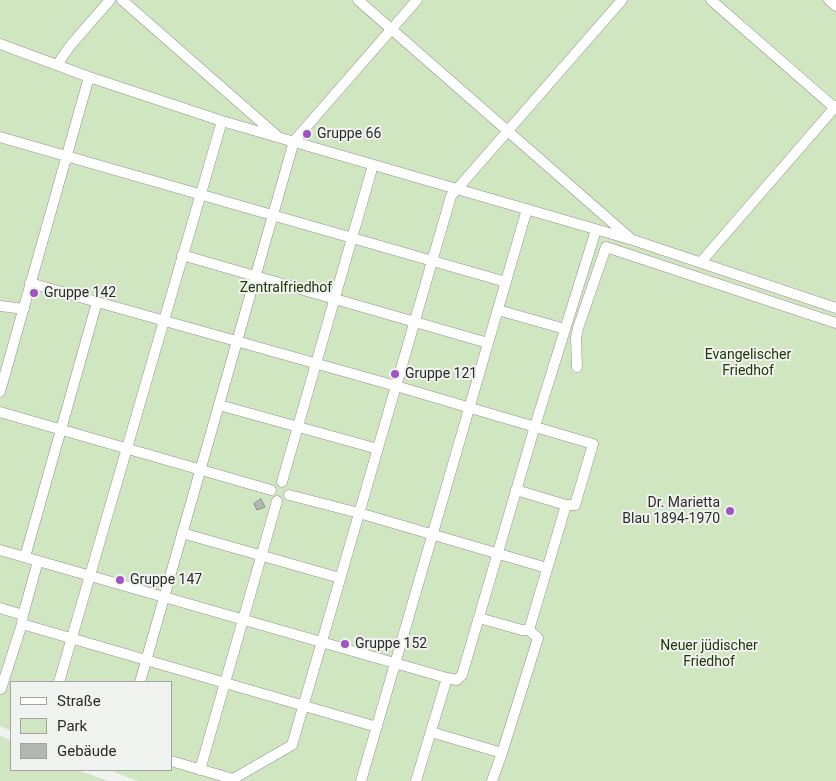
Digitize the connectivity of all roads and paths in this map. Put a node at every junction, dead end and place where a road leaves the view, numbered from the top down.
1 (110, 0) edge
2 (122, 0) edge
3 (358, 0) edge
4 (417, 0) edge
5 (622, 0) edge
6 (711, 0) edge
7 (829, 0) edge
8 (836, 6) edge
9 (392, 29) junction
10 (0, 44) edge
11 (57, 64) junction
12 (89, 77) junction
13 (836, 107) edge
14 (222, 121) junction
15 (508, 131) junction
16 (0, 137) edge
17 (279, 137) junction
18 (294, 142) junction
19 (66, 156) junction
20 (373, 165) junction
21 (458, 188) junction
22 (200, 194) junction
23 (527, 209) junction
24 (272, 216) junction
25 (596, 230) junction
26 (352, 239) junction
27 (633, 240) junction
28 (182, 255) junction
29 (432, 262) junction
30 (701, 262) junction
31 (255, 276) junction
32 (506, 282) junction
33 (30, 283) junction
34 (335, 299) junction
35 (97, 302) junction
36 (0, 306) edge
37 (836, 308) edge
38 (24, 309) junction
39 (498, 310) junction
40 (163, 320) junction
41 (414, 322) junction
42 (836, 323) edge
43 (565, 329) junction
44 (237, 341) junction
45 (488, 343) junction
46 (316, 364) junction
47 (577, 367) dead end
48 (396, 386) junction
49 (0, 392) edge
50 (219, 405) junction
51 (469, 408) junction
52 (0, 412) edge
53 (534, 426) junction
54 (298, 427) junction
55 (61, 429) junction
56 (126, 448) junction
57 (378, 449) junction
58 (200, 470) junction
59 (282, 482) junction
60 (271, 490) junction
61 (516, 490) junction
62 (290, 495) junction
63 (277, 501) junction
64 (566, 505) junction
65 (359, 513) junction
66 (182, 533) junction
67 (432, 536) junction
68 (0, 550) edge
69 (262, 554) junction
70 (497, 554) junction
71 (25, 557) junction
72 (38, 561) junction
73 (546, 568) junction
74 (90, 576) junction
75 (340, 578) junction
76 (163, 597) junction
77 (0, 608) edge
78 (479, 618) junction
79 (22, 619) junction
80 (243, 620) junction
81 (529, 630) junction
82 (72, 639) junction
83 (322, 641) junction
84 (146, 660) junction
85 (396, 664) junction
86 (447, 678) junction
87 (59, 681) edge
88 (140, 681) edge
89 (225, 683) junction
90 (0, 688) edge
91 (304, 706) junction
92 (377, 727) junction
93 (431, 732) junction
94 (502, 753) junction
95 (172, 761) edge
96 (200, 770) junction
97 (362, 781) edge
98 (416, 781) edge
99 (492, 781) edge

1 - 11 lane
2 - 17 lane
3 - 9 lane
4 - 9 lane
5 - 15 lane
6 - 13 lane
7 - 8 lane
9 - 15 lane
9 - 18 lane
10 - 11 lane
11 - 12 lane
12 - 14 lane
12 - 19 lane
13 - 30 lane
14 - 17 lane
14 - 22 lane
15 - 21 lane
15 - 27 lane
16 - 19 lane
17 - 18 lane
18 - 20 lane
18 - 24 lane
19 - 22 lane
19 - 33 lane
20 - 21 lane
20 - 26 lane
21 - 23 lane
21 - 29 lane
22 - 24 lane
22 - 28 lane
23 - 25 lane
23 - 32 lane
24 - 26 lane
24 - 31 lane
25 - 27 lane
25 - 43 lane
26 - 29 lane
26 - 34 lane
27 - 30 lane
28 - 31 lane
28 - 40 lane
29 - 32 lane
29 - 41 lane
30 - 37 lane
31 - 34 lane
31 - 44 lane
32 - 39 lane
33 - 35 lane
33 - 38 lane
34 - 41 lane
34 - 46 lane
35 - 40 lane
35 - 55 lane
36 - 38 lane
38 - 49 lane
39 - 43 lane
39 - 45 lane
40 - 44 lane
40 - 56 lane
41 - 45 lane
41 - 48 lane
42 - 47 lane
43 - 53 lane
44 - 46 lane
44 - 50 lane
45 - 51 lane
46 - 48 lane
46 - 54 lane
48 - 51 lane
48 - 57 lane
50 - 54 lane
50 - 58 lane
51 - 53 lane
51 - 67 lane
52 - 55 lane
53 - 61 lane
53 - 64 lane
54 - 57 lane
54 - 59 lane
55 - 56 lane
55 - 71 lane
56 - 58 lane
56 - 74 lane
57 - 65 lane
58 - 60 lane
58 - 66 lane
59 - 60 lane
59 - 62 lane
60 - 63 lane
61 - 64 lane
61 - 70 lane
62 - 63 lane
62 - 65 lane
63 - 69 lane
64 - 73 lane
65 - 67 lane
65 - 75 lane
66 - 69 lane
66 - 76 lane
67 - 70 lane
67 - 85 lane
68 - 71 lane
69 - 75 lane
69 - 80 lane
70 - 73 lane
70 - 78 lane
71 - 72 lane
72 - 74 lane
72 - 79 lane
73 - 81 lane
74 - 76 lane
74 - 82 lane
75 - 83 lane
76 - 80 lane
76 - 84 lane
77 - 79 lane
78 - 81 lane
78 - 86 lane
79 - 82 lane
79 - 90 lane
80 - 83 lane
80 - 89 lane
81 - 94 lane
82 - 84 lane
82 - 87 lane
83 - 85 lane
83 - 91 lane
84 - 88 lane
84 - 89 lane
85 - 86 lane
85 - 92 lane
86 - 93 lane
89 - 91 lane
89 - 96 lane
91 - 92 lane
91 - 96 lane
92 - 97 lane
93 - 94 lane
93 - 98 lane
94 - 99 lane
95 - 96 lane

